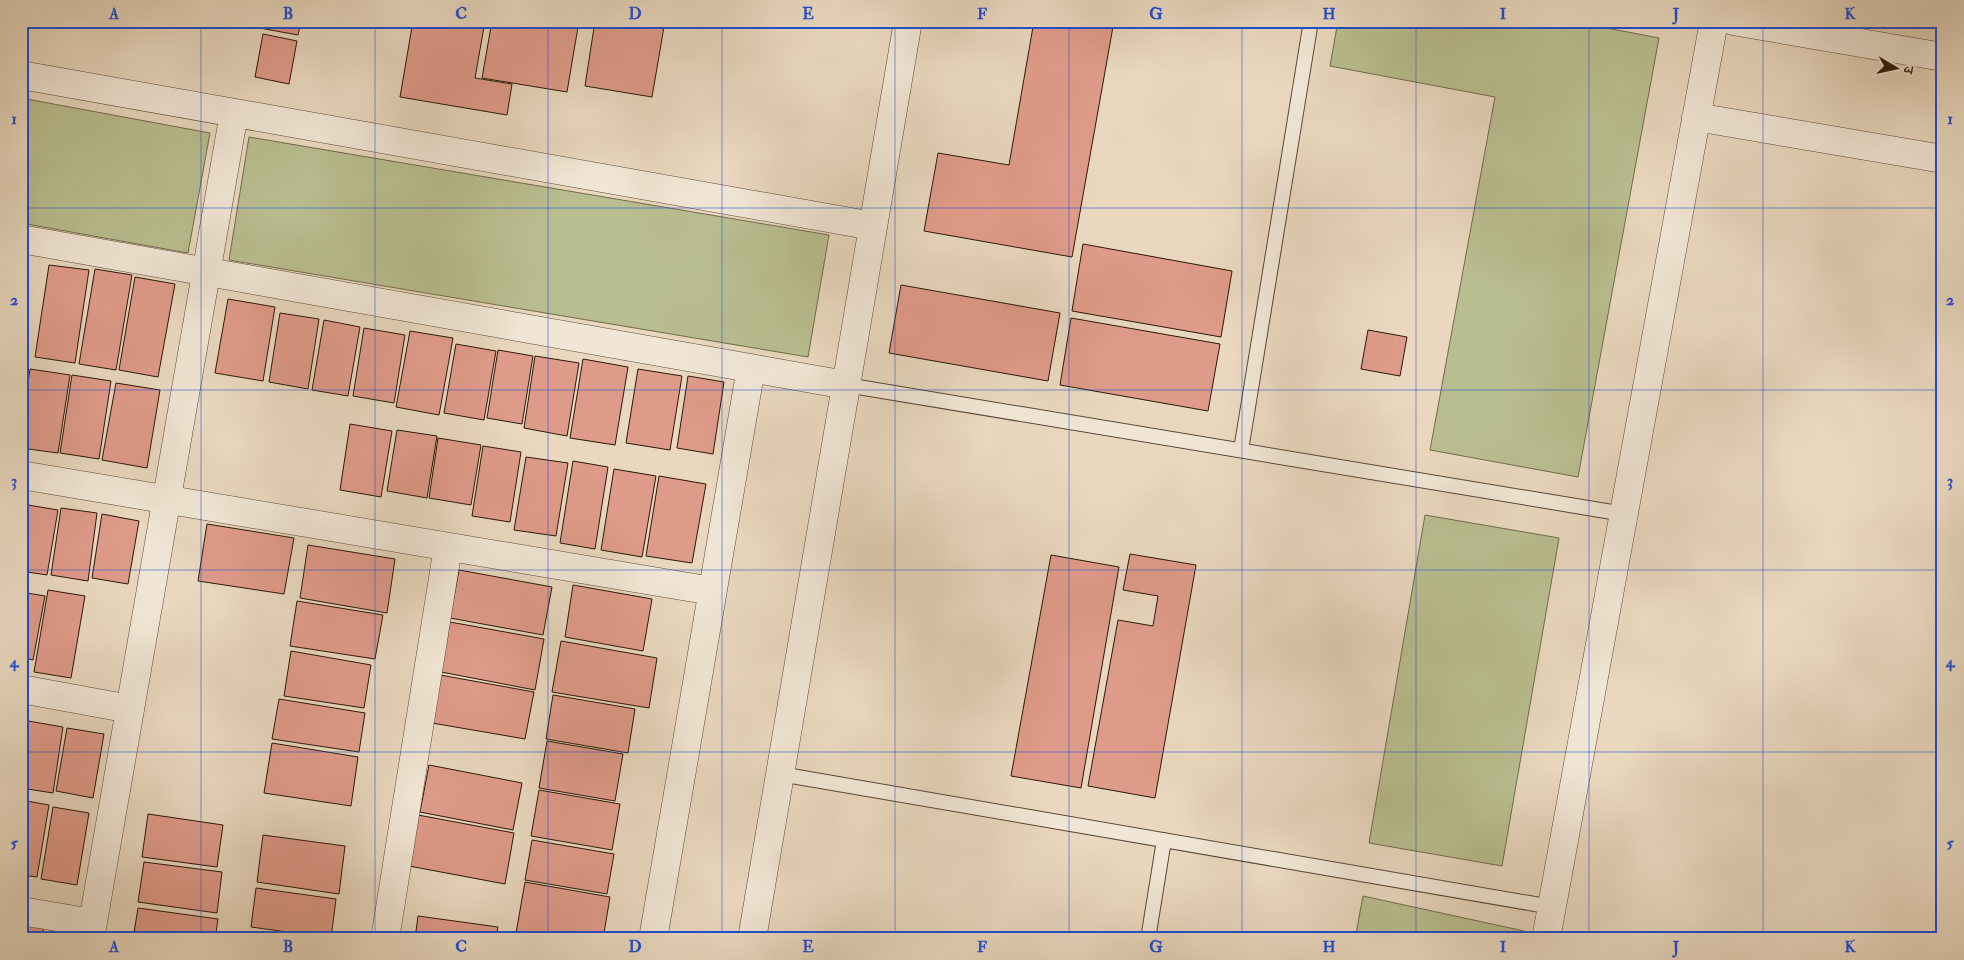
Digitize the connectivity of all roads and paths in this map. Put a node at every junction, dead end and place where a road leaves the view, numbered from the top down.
1 (908, 21) edge
2 (1311, 21) edge
3 (1714, 21) edge
4 (1732, 21) edge
5 (1943, 57) edge
6 (21, 75) edge
7 (234, 112) junction
8 (1696, 117) junction
9 (1943, 159) edge
10 (873, 226) junction
11 (21, 239) edge
12 (206, 272) junction
13 (751, 368) junction
14 (846, 385) junction
15 (1241, 450) junction
16 (21, 475) edge
17 (166, 499) junction
18 (1624, 514) junction
19 (448, 547) junction
20 (712, 591) junction
21 (21, 689) edge
22 (130, 709) junction
23 (780, 774) junction
24 (1164, 840) junction
25 (1552, 907) junction
26 (21, 911) edge
27 (91, 931) edge
28 (385, 939) edge
29 (653, 939) edge
30 (752, 939) edge
31 (1148, 939) edge
32 (1546, 939) edge

1 - 10 street
2 - 15 lane
3 - 8 street
4 - 5 street
6 - 7 street
7 - 10 street
7 - 12 street
8 - 9 street
8 - 18 street
10 - 14 street
11 - 12 street
12 - 13 street
12 - 17 street
13 - 14 street
13 - 20 street
14 - 15 lane
14 - 23 street
15 - 18 lane
16 - 17 street
17 - 19 street
17 - 22 street
18 - 25 street
19 - 20 street
19 - 28 street
20 - 29 street
21 - 22 street
22 - 27 street
23 - 24 lane
23 - 30 street
24 - 25 lane
24 - 31 lane
25 - 32 street
26 - 27 street

